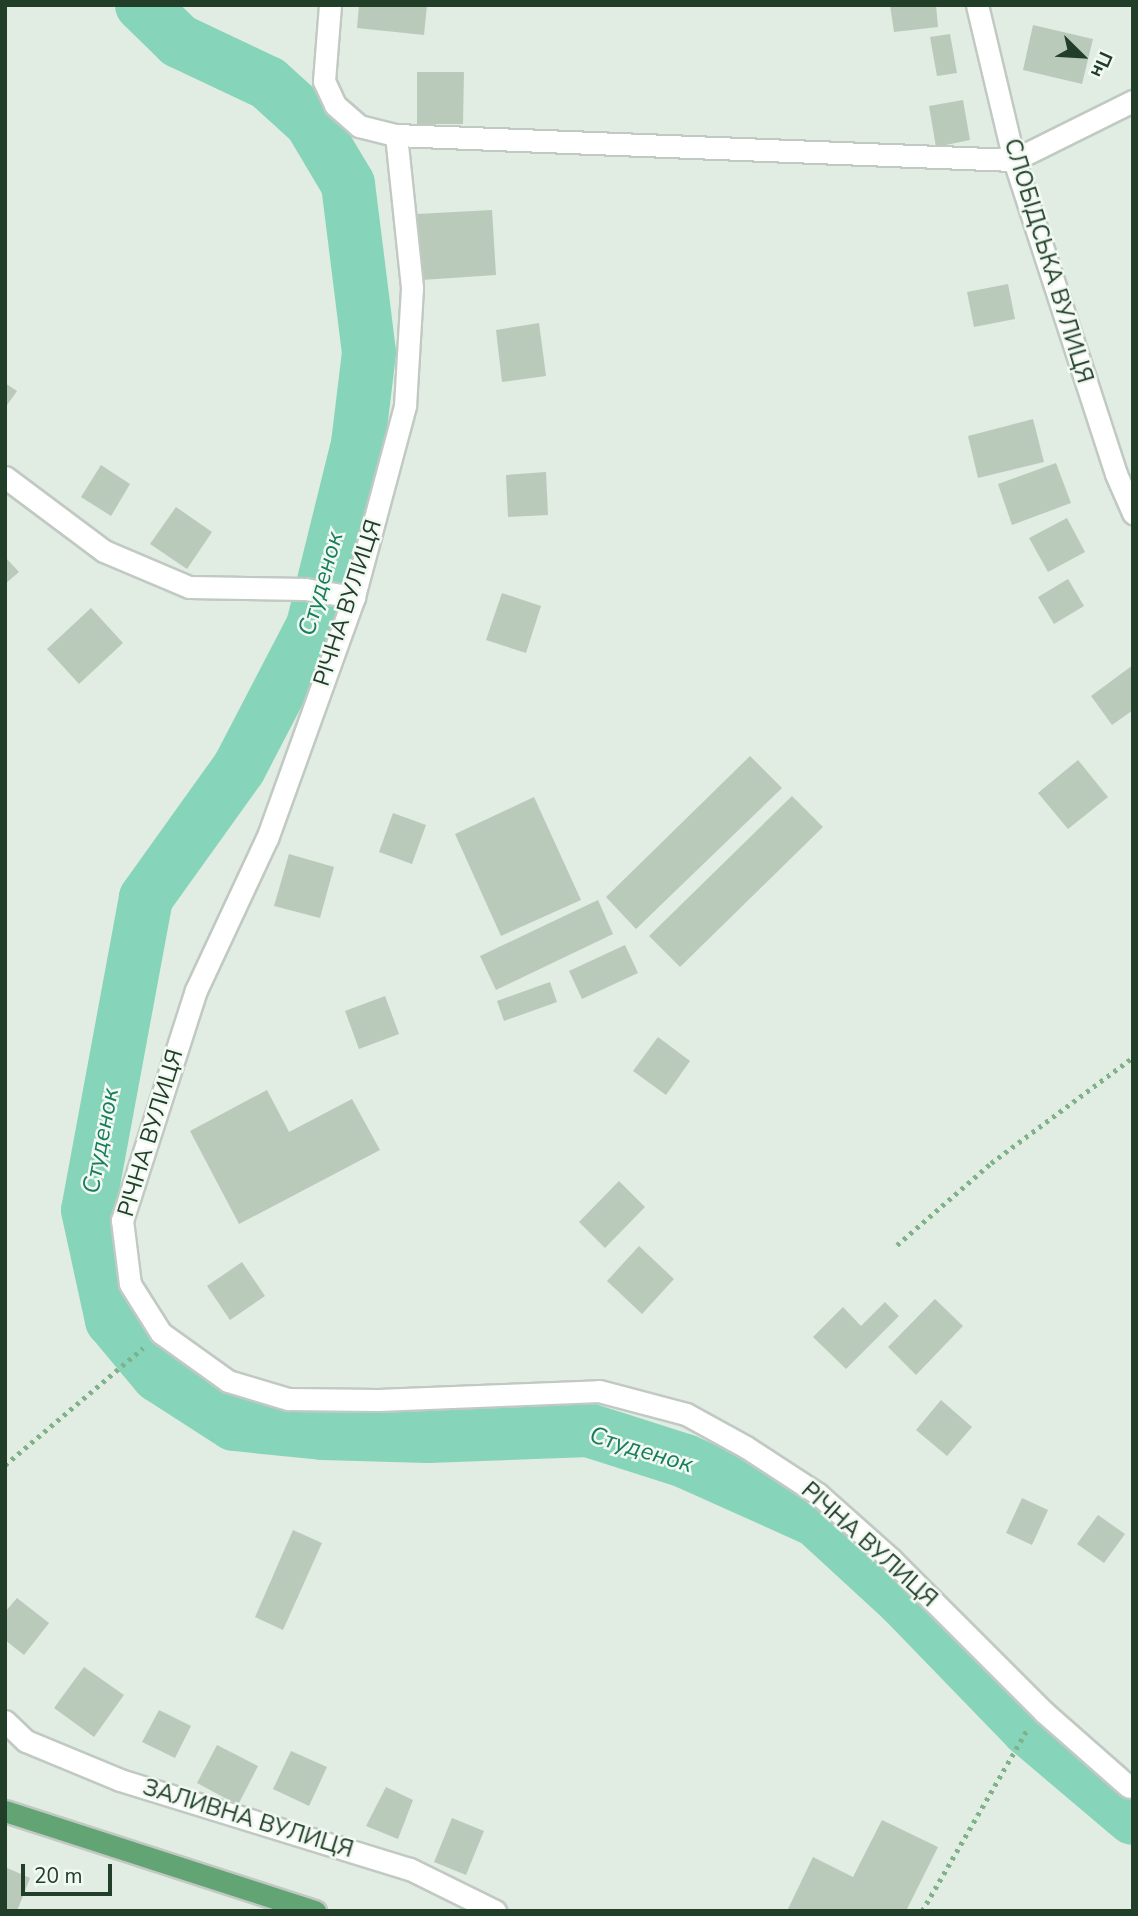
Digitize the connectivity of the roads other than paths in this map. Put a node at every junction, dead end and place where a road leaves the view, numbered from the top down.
1 (330, 5) edge
2 (977, 5) edge
3 (1133, 101) edge
4 (396, 135) junction
5 (1014, 160) junction
6 (5, 477) edge
7 (1133, 513) edge
8 (344, 596) junction
9 (5, 1721) edge
10 (1129, 1787) dead end
11 (5, 1811) edge
12 (315, 1911) edge
13 (495, 1911) edge

1 - 4 street
2 - 5 street, СЛОБІДСЬКА ВУЛИЦЯ
3 - 5 street
4 - 5 street
4 - 8 street, РІЧНА ВУЛИЦЯ
5 - 7 street, СЛОБІДСЬКА ВУЛИЦЯ
6 - 8 street
8 - 10 street, РІЧНА ВУЛИЦЯ
9 - 13 street, ЗАЛИВНА ВУЛИЦЯ
11 - 12 main road

